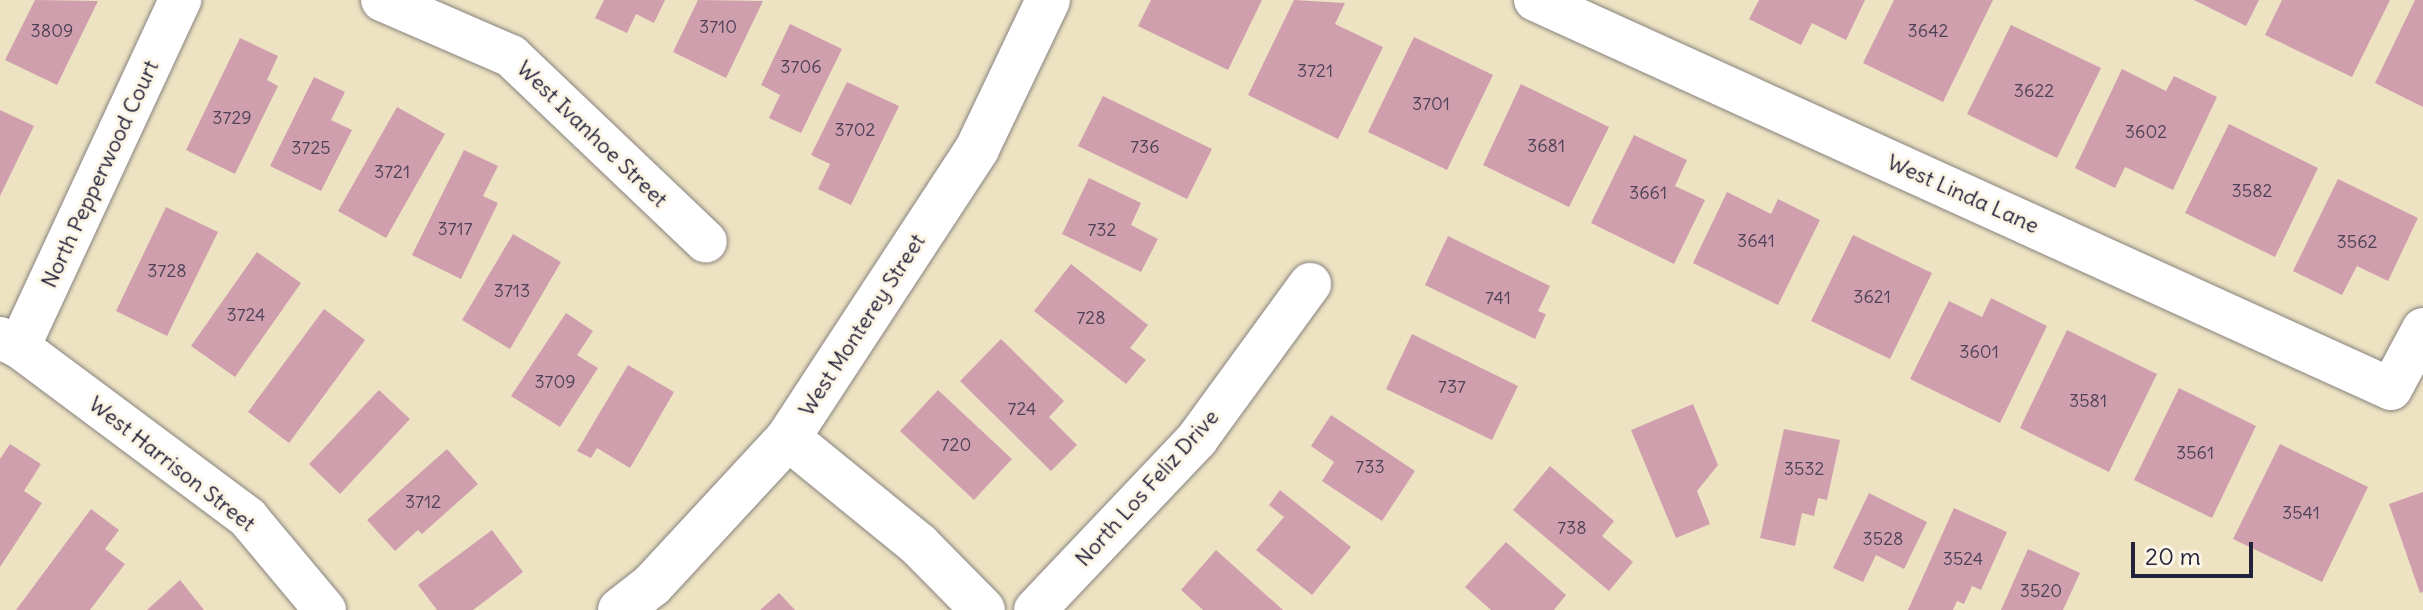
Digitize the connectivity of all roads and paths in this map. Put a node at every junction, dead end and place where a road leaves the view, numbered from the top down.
1 (180, 0) edge
2 (382, 0) edge
3 (1048, 0) edge
4 (1535, 0) edge
5 (706, 242) dead end
6 (1310, 284) dead end
7 (2423, 329) edge
8 (10, 342) edge
9 (788, 438) junction
10 (325, 610) edge
11 (620, 610) edge
12 (983, 610) edge
13 (1035, 610) edge

1 - 8 street, North Pepperwood Court
2 - 5 street, West Ivanhoe Street
3 - 9 street, West Monterey Street
4 - 7 street, West Linda Lane
6 - 13 street, North Los Feliz Drive
8 - 10 street, West Harrison Street
9 - 11 street, West Monterey Street
9 - 12 street

